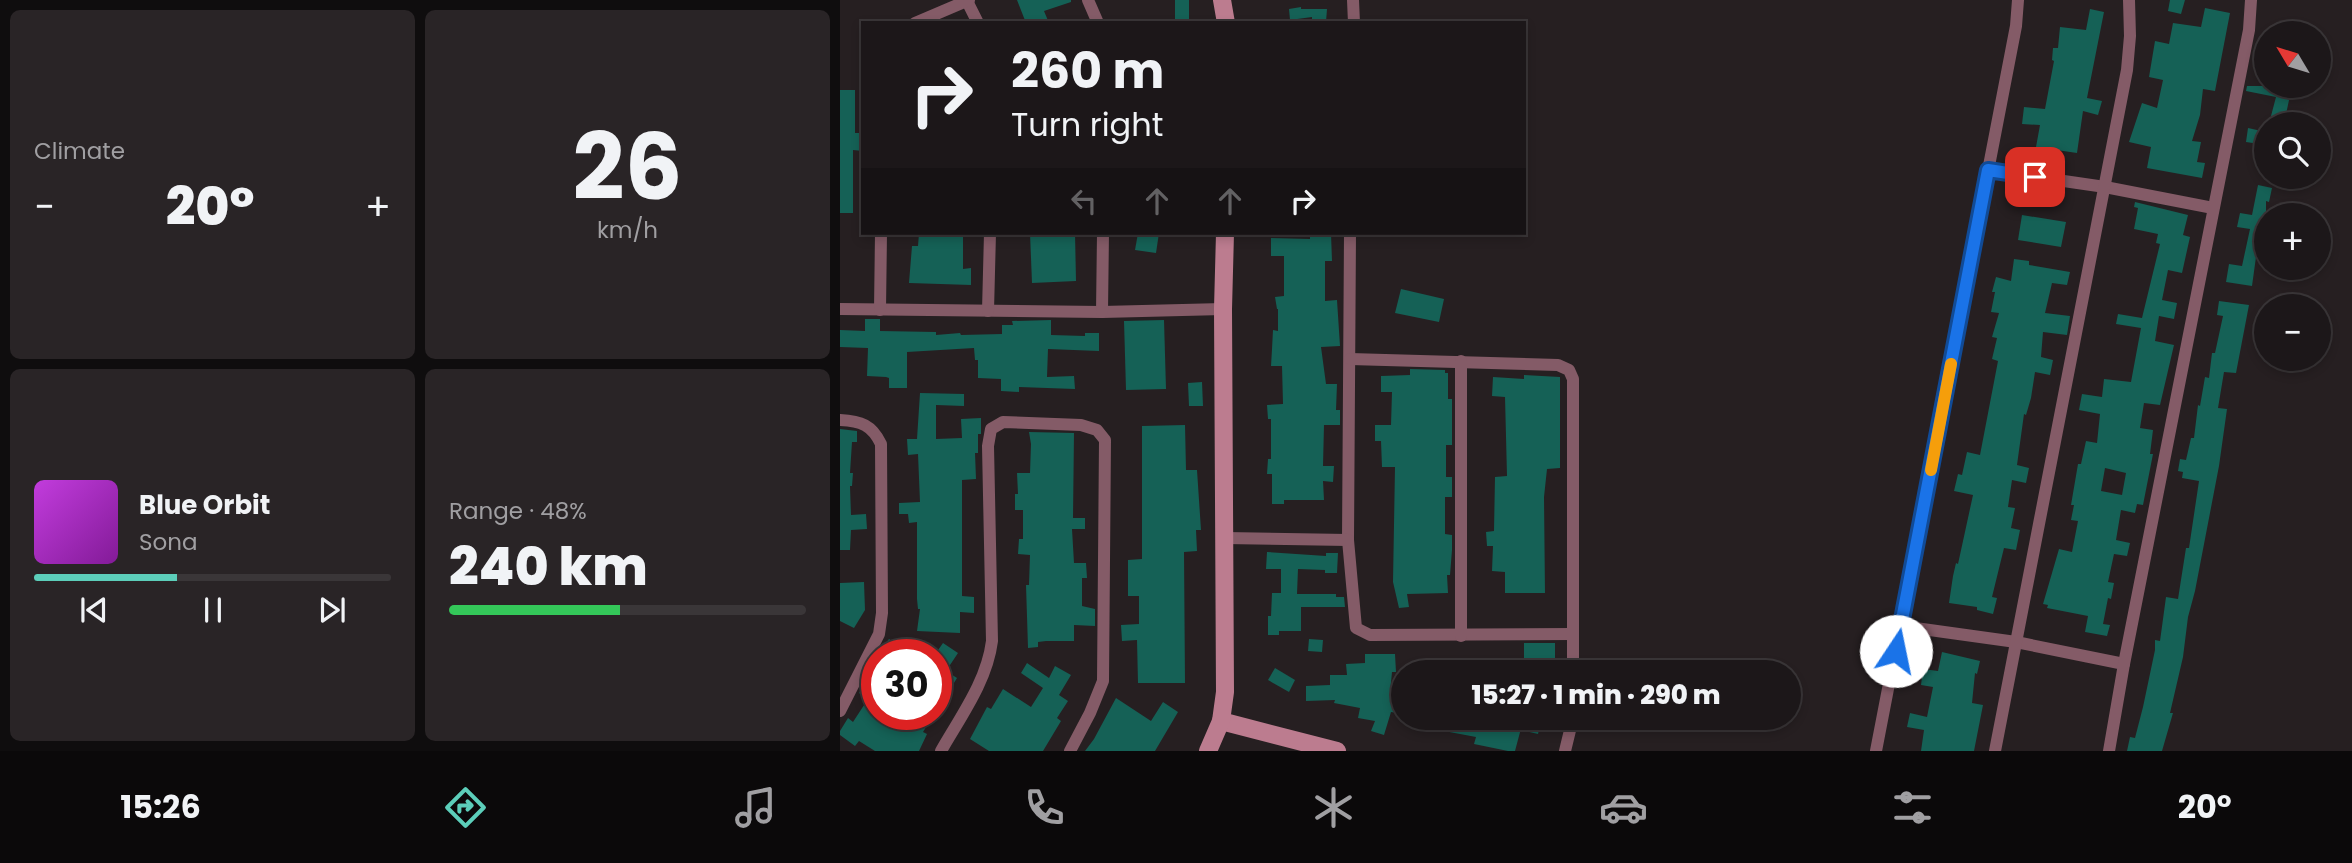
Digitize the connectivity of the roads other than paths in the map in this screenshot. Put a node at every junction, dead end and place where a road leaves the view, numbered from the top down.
1 (1088, 0) edge
2 (1222, 0) edge
3 (1353, 0) edge
4 (2018, 0) edge
5 (2129, 0) edge
6 (2251, 0) edge
7 (968, 1) edge
8 (920, 21) edge
9 (977, 21) edge
10 (1097, 21) edge
11 (1226, 21) edge
12 (1354, 21) edge
13 (1988, 170) junction
14 (2105, 187) junction
15 (2213, 208) junction
16 (881, 235) edge
17 (990, 235) edge
18 (1103, 235) edge
19 (1225, 235) edge
20 (1350, 235) edge
21 (840, 309) edge
22 (1223, 309) junction
23 (880, 310) junction
24 (988, 311) junction
25 (1102, 312) junction
26 (1350, 359) junction
27 (1461, 361) junction
28 (840, 420) edge
29 (1224, 538) junction
30 (1348, 540) junction
31 (1901, 625) junction
32 (1573, 634) junction
33 (1461, 635) junction
34 (2016, 642) junction
35 (1573, 660) edge
36 (2124, 664) junction
37 (840, 711) edge
38 (1221, 721) junction
39 (1570, 730) edge
40 (941, 751) edge
41 (1070, 751) edge
42 (1208, 751) edge
43 (1337, 751) edge
44 (1565, 751) edge
45 (1877, 751) edge
46 (1996, 751) edge
47 (2109, 751) edge

1 - 10 street
2 - 11 street
3 - 12 street
4 - 13 street
5 - 14 street
6 - 15 street
7 - 8 street
7 - 9 street
13 - 14 street
13 - 31 street
14 - 15 street
14 - 34 street
15 - 36 street
16 - 23 street
17 - 24 street
18 - 25 street
19 - 22 street
20 - 26 street
21 - 23 street
22 - 25 street
22 - 29 street
23 - 24 street
24 - 25 street
26 - 27 street
26 - 30 street
27 - 32 street
27 - 33 street
28 - 37 street
29 - 30 street
29 - 38 street
30 - 33 street
31 - 34 street
31 - 45 street
32 - 33 street
32 - 35 street
34 - 36 street
34 - 46 street
36 - 47 street
38 - 42 street
38 - 43 street
39 - 44 street
40 - 41 street

